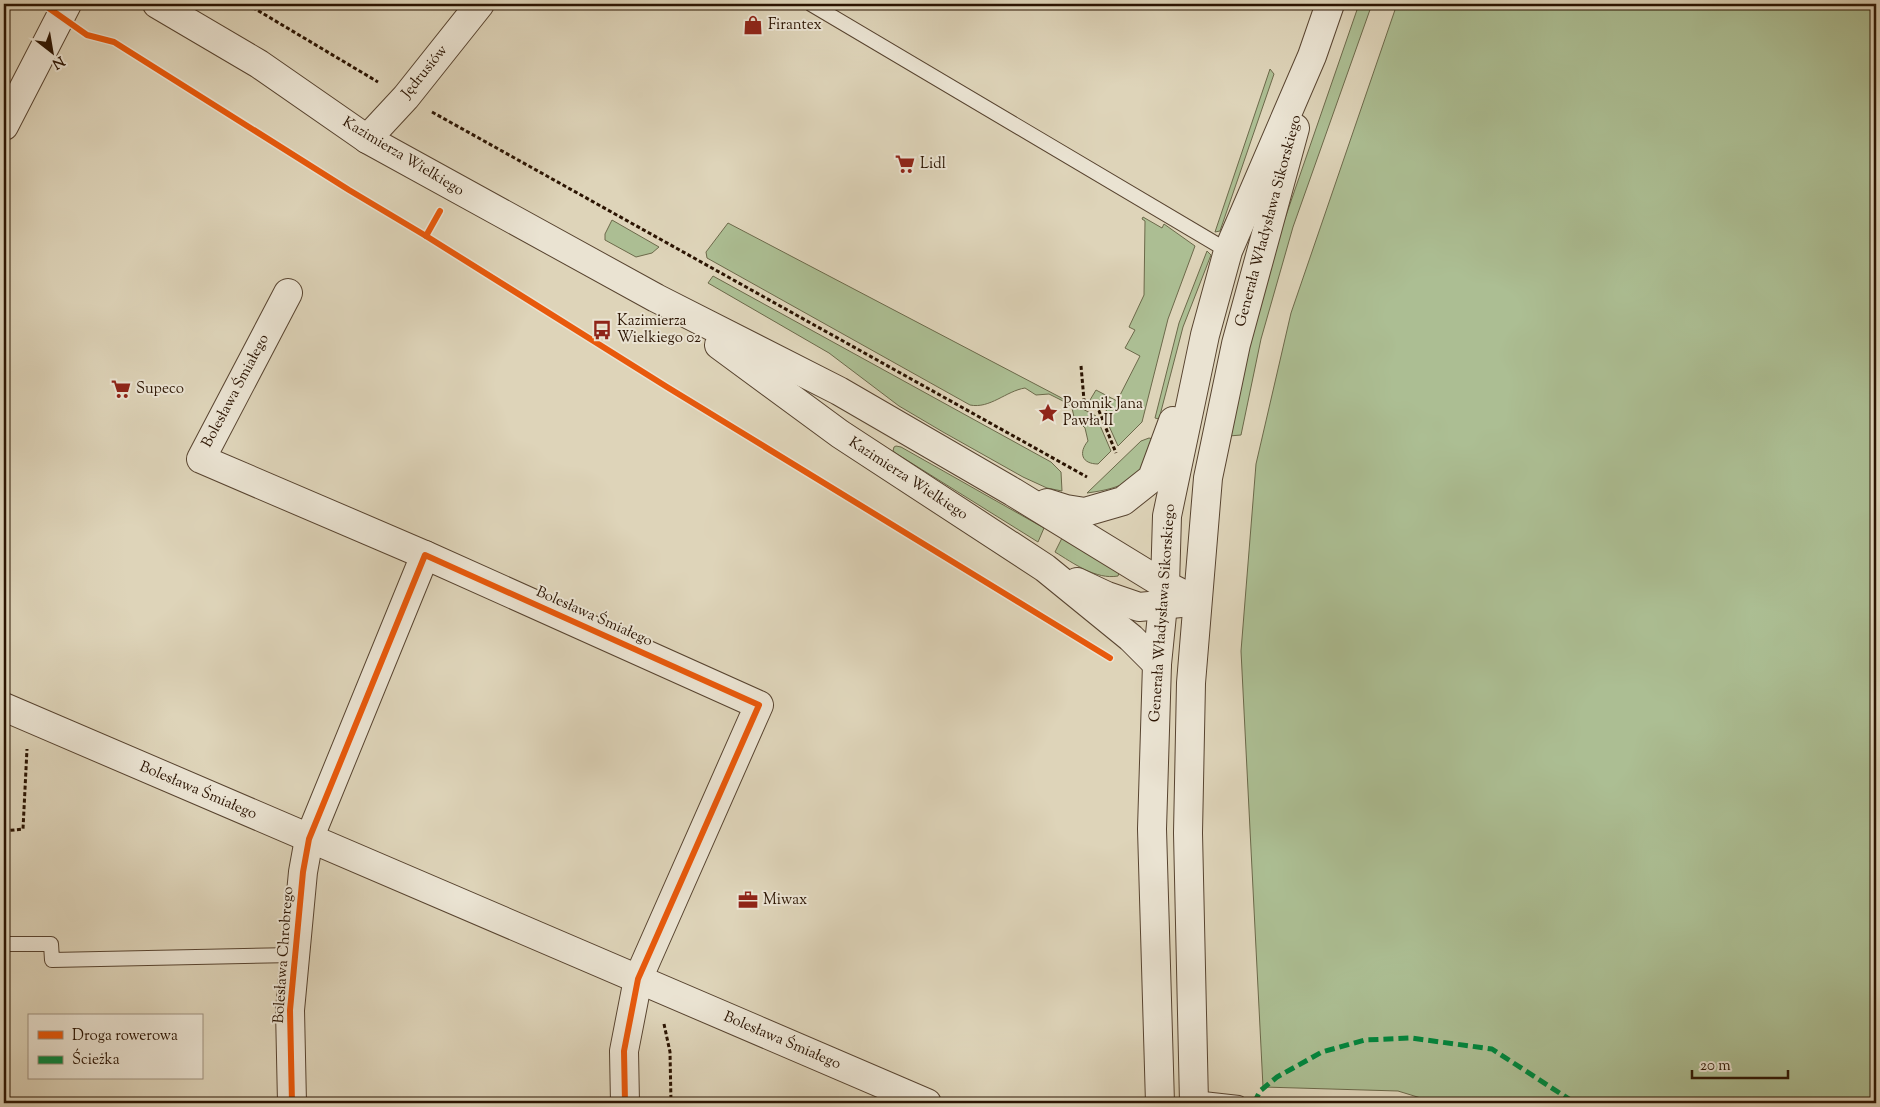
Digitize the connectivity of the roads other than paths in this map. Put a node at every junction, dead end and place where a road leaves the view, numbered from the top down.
1 (67, 4) edge
2 (157, 4) edge
3 (480, 4) edge
4 (811, 4) edge
5 (1330, 4) edge
6 (1312, 56) junction
7 (4, 126) edge
8 (367, 139) junction
9 (1228, 251) junction
10 (288, 293) dead end
11 (656, 298) junction
12 (1205, 335) junction
13 (1014, 492) junction
14 (425, 555) junction
15 (1046, 568) junction
16 (1164, 595) junction
17 (1197, 601) junction
18 (1158, 664) junction
19 (4, 707) edge
20 (309, 839) junction
21 (4, 944) edge
22 (294, 955) junction
23 (638, 979) junction
24 (1194, 1101) edge
25 (292, 1103) edge
26 (625, 1103) edge
27 (927, 1103) edge
28 (1160, 1103) edge
29 (1239, 1103) edge

1 - 7 street
2 - 8 street, Kazimierza Wielkiego
3 - 8 street, Jędrusiów
4 - 9 lane
5 - 6 street, Generała Władysława Sikorskiego
6 - 9 street, Generała Władysława Sikorskiego
6 - 17 street, Generała Władysława Sikorskiego
8 - 11 street, Kazimierza Wielkiego
9 - 12 street, Generała Władysława Sikorskiego
10 - 14 street, Bolesława Śmiałego
11 - 13 street, Kazimierza Wielkiego
11 - 15 street, Kazimierza Wielkiego
12 - 13 street, Kazimierza Wielkiego
12 - 16 street, Generała Władysława Sikorskiego
13 - 16 street, Kazimierza Wielkiego
14 - 20 street
14 - 23 street, Bolesława Śmiałego
15 - 16 street
15 - 18 street, Kazimierza Wielkiego
16 - 17 street
16 - 18 street, Generała Władysława Sikorskiego
17 - 24 street, Generała Władysława Sikorskiego
18 - 28 street, Generała Władysława Sikorskiego
19 - 20 street, Bolesława Śmiałego
20 - 22 street, Bolesława Chrobrego
20 - 23 street, Bolesława Śmiałego
21 - 22 lane
22 - 25 street, Bolesława Chrobrego
23 - 26 street
23 - 27 street, Bolesława Śmiałego
24 - 29 lane

